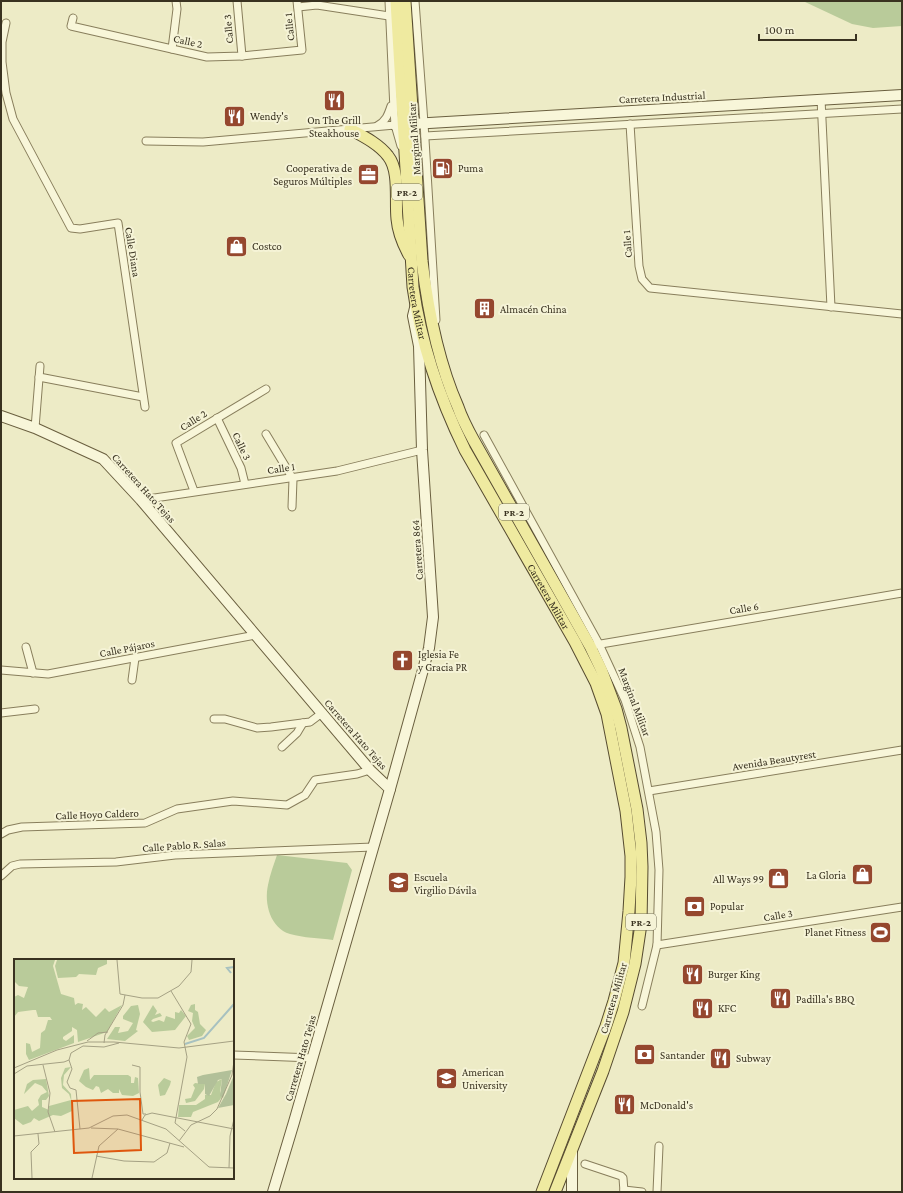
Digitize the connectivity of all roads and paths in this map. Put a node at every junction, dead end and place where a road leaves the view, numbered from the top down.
1 (176, 1) edge
2 (236, 1) edge
3 (389, 1) edge
4 (396, 1) edge
5 (405, 1) edge
6 (415, 1) edge
7 (298, 4) edge
8 (389, 16) junction
9 (73, 18) dead end
10 (6, 23) dead end
11 (172, 49) junction
12 (302, 50) joint
13 (242, 56) junction
14 (902, 95) edge
15 (393, 98) junction
16 (821, 99) junction
17 (902, 109) edge
18 (822, 114) junction
19 (424, 123) junction
20 (630, 124) junction
21 (404, 125) junction
22 (376, 127) junction
23 (350, 129) junction
24 (425, 136) junction
25 (146, 141) dead end
26 (412, 260) junction
27 (416, 304) junction
28 (831, 307) junction
29 (902, 314) edge
30 (438, 348) junction
31 (40, 366) dead end
32 (446, 375) junction
33 (39, 377) junction
34 (435, 379) junction
35 (420, 385) junction
36 (266, 390) dead end
37 (143, 397) junction
38 (145, 406) dead end
39 (1, 416) edge
40 (217, 418) junction
41 (35, 428) junction
42 (266, 434) dead end
43 (484, 435) dead end
44 (422, 450) junction
45 (488, 465) junction
46 (501, 467) junction
47 (292, 477) junction
48 (245, 484) junction
49 (194, 491) junction
50 (141, 500) junction
51 (292, 507) dead end
52 (902, 593) edge
53 (256, 635) junction
54 (594, 645) junction
55 (26, 647) dead end
56 (579, 648) junction
57 (135, 658) junction
58 (1, 670) edge
59 (32, 673) junction
60 (132, 680) dead end
61 (35, 709) dead end
62 (1, 713) edge
63 (322, 713) junction
64 (214, 719) dead end
65 (303, 723) junction
66 (282, 747) dead end
67 (902, 750) edge
68 (370, 770) junction
69 (390, 789) junction
70 (649, 791) junction
71 (1, 834) edge
72 (373, 847) junction
73 (1, 876) edge
74 (902, 907) edge
75 (657, 945) junction
76 (642, 1006) dead end
77 (234, 1055) edge
78 (312, 1058) junction
79 (659, 1146) dead end
80 (573, 1147) junction
81 (586, 1164) dead end
82 (624, 1191) edge
83 (273, 1192) edge
84 (542, 1192) edge
85 (555, 1192) edge
86 (572, 1192) edge
87 (642, 1192) edge
88 (657, 1192) edge

1 - 11 street
2 - 13 street, Calle 3
3 - 8 street, Marginal Militar
4 - 21 main road, Carretera Militar / PR-2
5 - 21 main road, Carretera Militar / PR-2
6 - 19 street, Marginal Militar
7 - 8 street
7 - 12 street, Calle 1
8 - 15 street, Marginal Militar
9 - 11 street, Calle 2
10 - 37 street, Calle Diana
11 - 13 street, Calle 2
12 - 13 street, Calle 2
14 - 16 street, Carretera Industrial
15 - 21 street, Marginal Militar
15 - 22 street
16 - 18 street
16 - 19 street, Carretera Industrial
17 - 18 street
18 - 20 street
18 - 28 street
19 - 21 street
19 - 24 street, Marginal Militar
20 - 24 street
20 - 28 street, Calle 1
21 - 22 street
21 - 26 main road, Carretera Militar / PR-2
21 - 30 main road, Carretera Militar / PR-2
22 - 23 street
23 - 25 street
23 - 26 main road
24 - 30 street, Marginal Militar
26 - 27 main road, Carretera Militar / PR-2
27 - 34 main road, Carretera Militar / PR-2
27 - 35 street, Carretera 864
28 - 29 street, Calle 1
30 - 32 main road, Carretera Militar / PR-2
31 - 33 street
32 - 34 street
32 - 45 main road, Carretera Militar / PR-2
33 - 37 street
33 - 41 street
34 - 35 street
34 - 56 main road, Carretera Militar / PR-2
35 - 44 street, Carretera 864
36 - 40 street, Calle 2
37 - 38 street
39 - 41 street, Carretera Hato Tejas
40 - 48 street, Calle 3
40 - 49 street, Calle 2
41 - 50 street, Carretera Hato Tejas
42 - 47 street
43 - 46 street, Marginal Militar
44 - 47 street, Calle 1
44 - 69 street, Carretera 864
45 - 46 street
45 - 54 main road, Carretera Militar / PR-2
46 - 54 street, Marginal Militar
47 - 48 street, Calle 1
47 - 51 street
48 - 49 street, Calle 1
49 - 50 street, Calle 1
50 - 53 street, Carretera Hato Tejas
52 - 54 street, Calle 6
53 - 57 street, Calle Pájaros
53 - 63 street, Carretera Hato Tejas
54 - 56 street, Calle 6
54 - 70 street, Marginal Militar
54 - 80 main road, Carretera Militar / PR-2
55 - 59 street
56 - 84 main road, Carretera Militar / PR-2
57 - 59 street, Calle Pájaros
57 - 60 street
58 - 59 street, Calle Pájaros
61 - 62 street
63 - 65 street
63 - 68 street, Carretera Hato Tejas
64 - 65 street
65 - 66 street
67 - 70 street, Avenida Beautyrest
68 - 69 street, Carretera Hato Tejas
68 - 71 street, Calle Hoyo Caldero
69 - 72 street, Carretera Hato Tejas
70 - 75 street, Marginal Militar
72 - 73 street, Calle Pablo R. Salas
72 - 78 street, Carretera Hato Tejas
74 - 75 street, Calle 3
75 - 76 street, Marginal Militar
77 - 78 street
78 - 83 street, Carretera Hato Tejas
79 - 88 street
80 - 85 main road, Carretera Militar / PR-2
80 - 86 street
81 - 82 street
82 - 87 street

